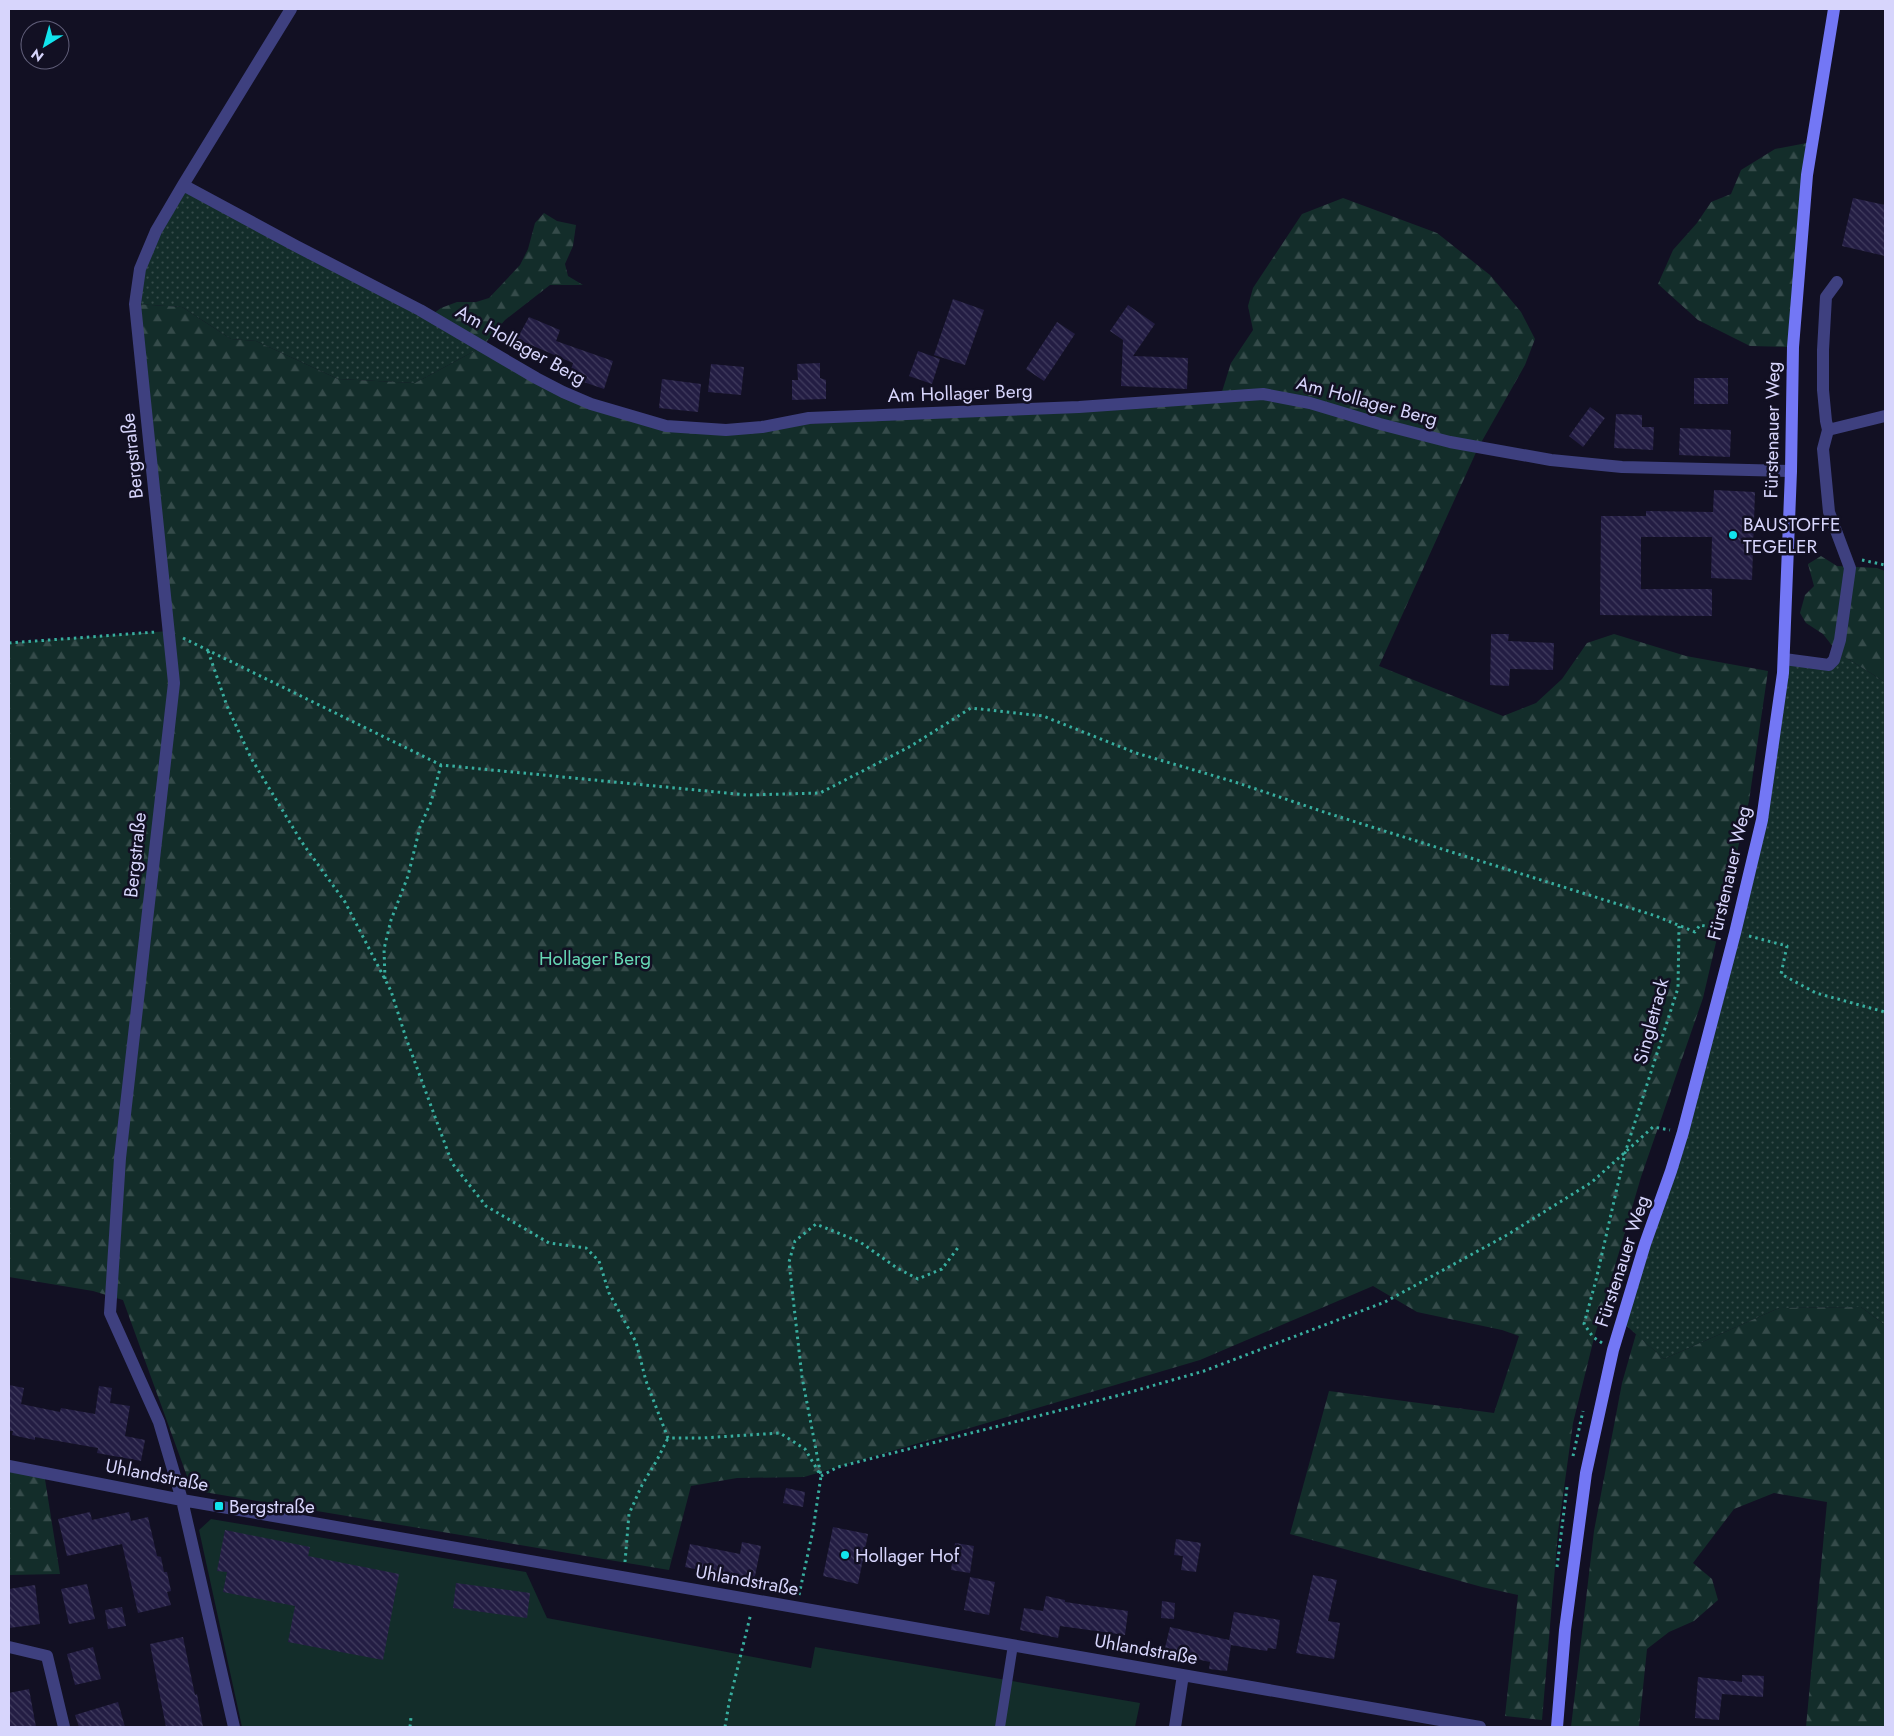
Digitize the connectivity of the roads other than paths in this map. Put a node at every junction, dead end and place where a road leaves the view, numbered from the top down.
1 (291, 9) edge
2 (1834, 9) edge
3 (182, 185) junction
4 (1837, 282) dead end
5 (1885, 416) edge
6 (1828, 430) junction
7 (1791, 471) junction
8 (1784, 659) junction
9 (9, 1466) edge
10 (182, 1500) junction
11 (1013, 1645) junction
12 (9, 1647) edge
13 (1183, 1675) junction
14 (64, 1727) edge
15 (234, 1727) edge
16 (1000, 1727) edge
17 (1175, 1727) edge
18 (1480, 1727) edge
19 (1557, 1727) edge

1 - 3 street, Bergstraße
2 - 7 street, Fürstenauer Weg
3 - 7 street, Am Hollager Berg
3 - 10 street, Bergstraße
4 - 6 street
5 - 6 street
6 - 8 street
7 - 8 street, Fürstenauer Weg
8 - 19 street, Fürstenauer Weg
9 - 10 street, Uhlandstraße
10 - 11 street, Uhlandstraße
10 - 15 street, Bergstraße
11 - 13 street, Uhlandstraße
11 - 16 lane
12 - 14 street
13 - 17 street
13 - 18 street, Uhlandstraße

